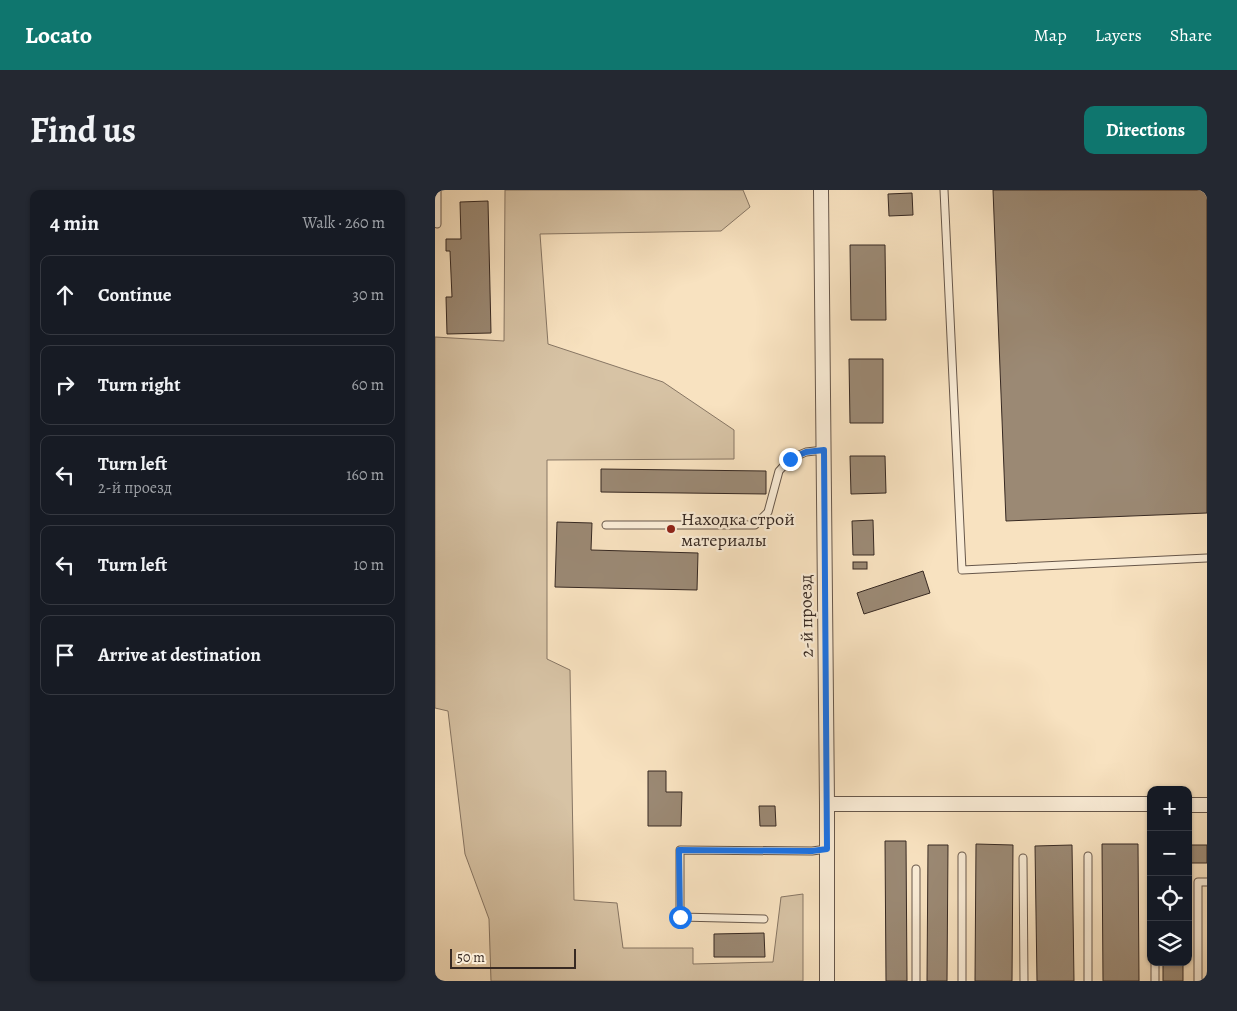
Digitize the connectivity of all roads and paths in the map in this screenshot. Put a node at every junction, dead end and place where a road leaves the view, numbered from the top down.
1 (437, 190) edge
2 (821, 190) edge
3 (944, 190) edge
4 (437, 224) dead end
5 (824, 450) junction
6 (606, 525) dead end
7 (1207, 558) edge
8 (827, 804) junction
9 (1147, 804) edge
10 (1192, 805) edge
11 (1207, 805) edge
12 (827, 849) junction
13 (962, 856) dead end
14 (1088, 856) dead end
15 (1023, 858) dead end
16 (916, 869) dead end
17 (1207, 882) edge
18 (764, 919) dead end
19 (1155, 966) edge
20 (827, 981) edge
21 (916, 981) edge
22 (962, 981) edge
23 (1024, 981) edge
24 (1088, 981) edge
25 (1155, 981) edge
26 (1198, 981) edge

1 - 4 lane
2 - 5 street, 2-й проезд
3 - 7 lane
5 - 6 lane
5 - 8 street, 2-й проезд
8 - 9 street
8 - 12 street, 2-й проезд
10 - 11 street
12 - 18 lane
12 - 20 street, 2-й проезд
13 - 22 lane
14 - 24 lane
15 - 23 lane
16 - 21 lane
17 - 26 lane
19 - 25 lane

